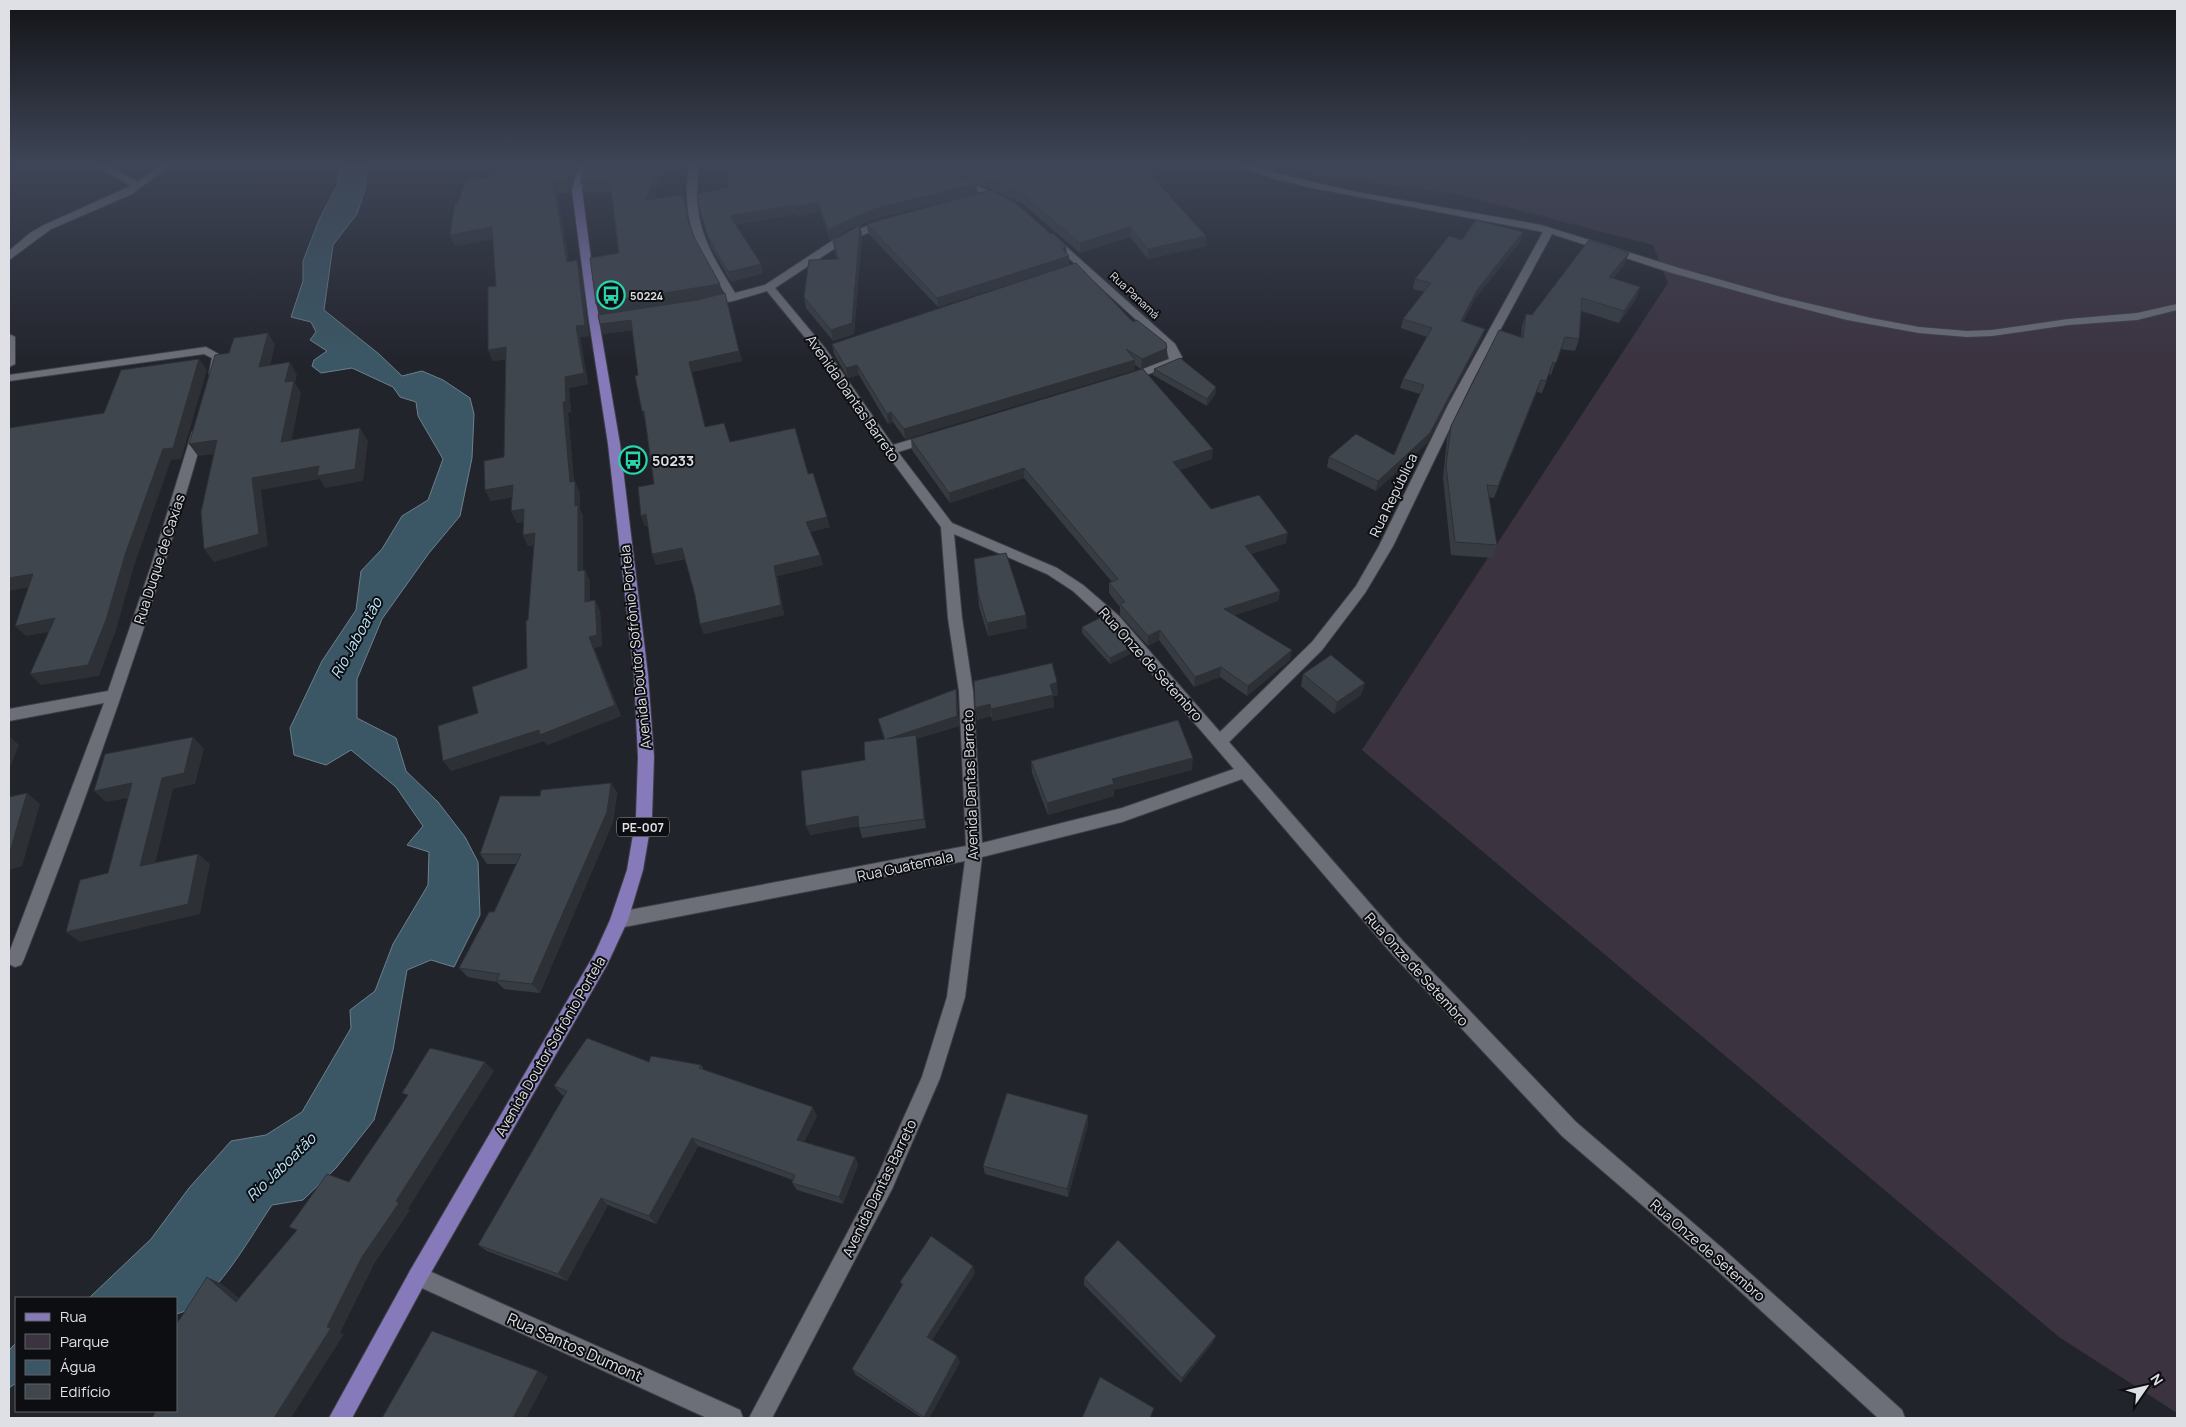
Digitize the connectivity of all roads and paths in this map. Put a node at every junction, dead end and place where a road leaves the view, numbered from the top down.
1 (1549, 230) edge
2 (40, 231) edge
3 (584, 231) edge
4 (695, 231) edge
5 (863, 231) edge
6 (1045, 231) edge
7 (1551, 231) edge
8 (9, 257) edge
9 (1085, 265) junction
10 (1066, 271) edge
11 (769, 287) junction
12 (734, 298) junction
13 (700, 305) edge
14 (2177, 307) edge
15 (9, 337) edge
16 (9, 364) edge
17 (9, 378) edge
18 (1118, 381) edge
19 (210, 390) edge
20 (202, 418) edge
21 (937, 436) edge
22 (890, 450) junction
23 (947, 526) junction
24 (114, 696) junction
25 (9, 715) edge
26 (1219, 742) junction
27 (1243, 772) junction
28 (974, 852) junction
29 (619, 920) junction
30 (15, 959) dead end
31 (418, 1276) junction
32 (340, 1418) edge
33 (732, 1418) edge
34 (760, 1418) edge
35 (1894, 1418) edge

1 - 26 street, Rua República
2 - 8 street
3 - 29 main road, Avenida Doutor Sofrônio Portela / PE-007
4 - 12 street
5 - 11 street
6 - 9 street, Rua Panamá
7 - 14 street
9 - 10 street
9 - 18 street, Rua Panamá
11 - 12 street
11 - 22 street, Avenida Dantas Barreto
12 - 13 street
15 - 16 street
17 - 19 street
20 - 24 street, Rua Duque de Caxias
21 - 22 street
22 - 23 street, Avenida Dantas Barreto
23 - 26 street, Rua Onze de Setembro
23 - 28 street, Avenida Dantas Barreto
24 - 25 street
24 - 30 street, Rua Duque de Caxias
26 - 27 street, Rua Onze de Setembro
27 - 28 street, Rua Guatemala
27 - 35 street, Rua Onze de Setembro
28 - 29 street, Rua Guatemala
28 - 34 street, Avenida Dantas Barreto
29 - 31 main road, Avenida Doutor Sofrônio Portela / PE-007
31 - 32 main road, Avenida Doutor Sofrônio Portela / PE-007
31 - 33 street, Rua Santos Dumont

